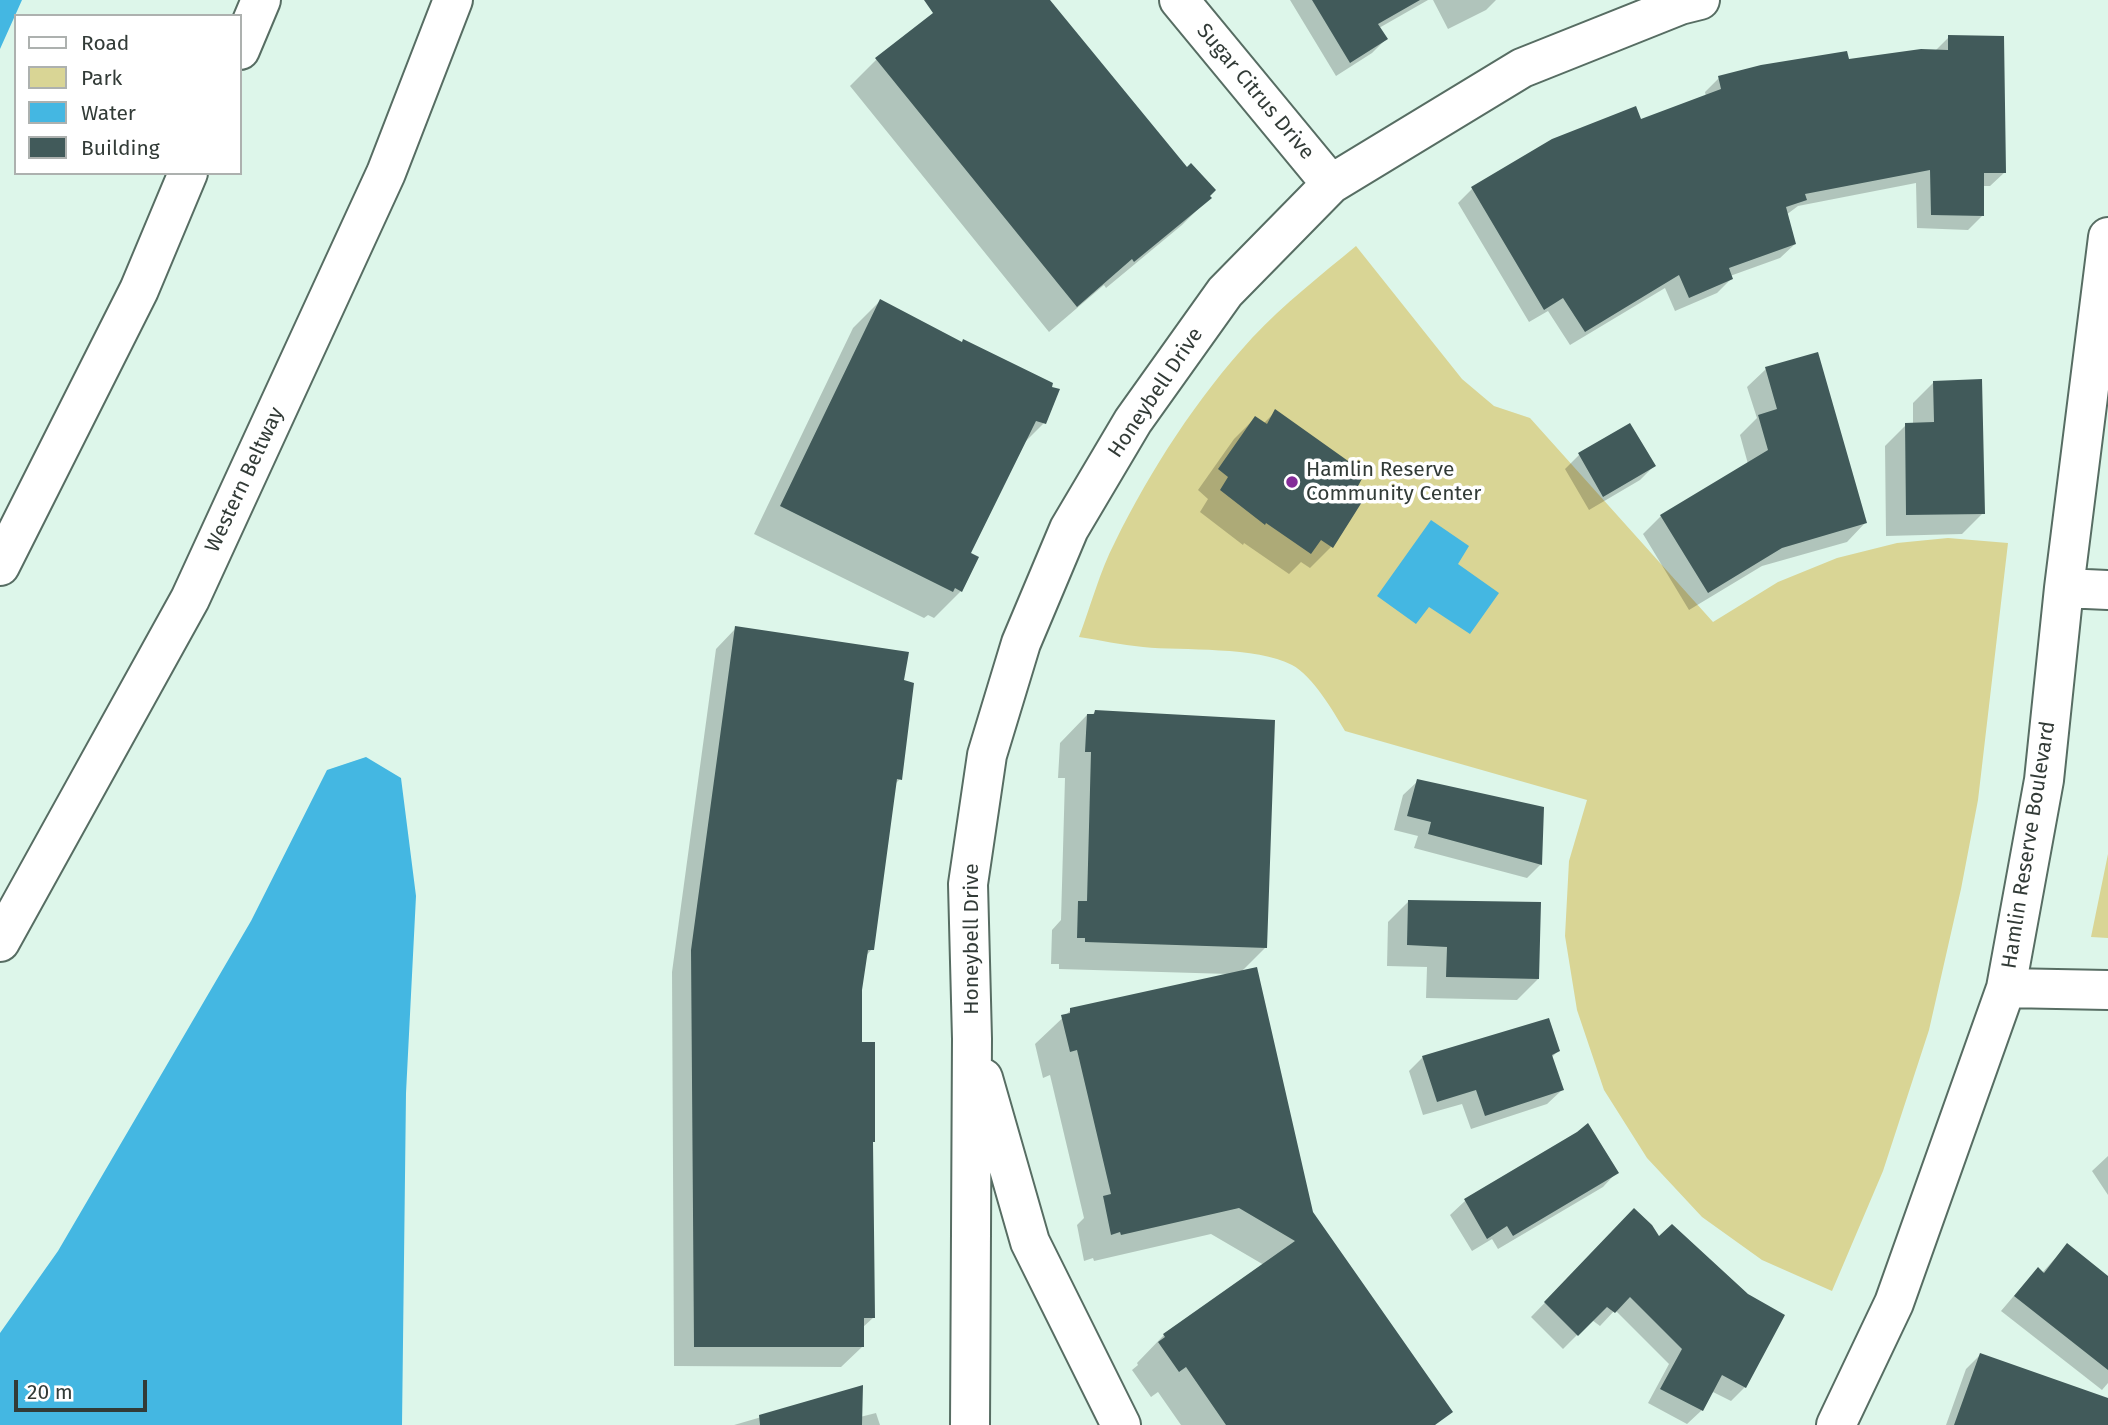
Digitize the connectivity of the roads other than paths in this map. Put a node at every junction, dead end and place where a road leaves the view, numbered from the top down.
1 (261, 0) edge
2 (453, 0) edge
3 (1179, 0) edge
4 (1700, 0) edge
5 (242, 46) edge
6 (187, 175) edge
7 (1331, 184) junction
8 (2108, 237) edge
9 (0, 566) edge
10 (2064, 588) junction
11 (2108, 590) edge
12 (0, 942) edge
13 (2006, 988) junction
14 (2108, 990) edge
15 (972, 1039) junction
16 (970, 1425) edge
17 (1121, 1425) edge
18 (1836, 1425) edge

1 - 5 main road
2 - 12 main road, Western Beltway
3 - 7 main road, Sugar Citrus Drive
4 - 7 main road, Honeybell Drive
6 - 9 main road
7 - 15 main road, Honeybell Drive
8 - 10 main road, Hamlin Reserve Boulevard
10 - 11 main road
10 - 13 main road, Hamlin Reserve Boulevard
13 - 14 main road
13 - 18 main road, Hamlin Reserve Boulevard
15 - 16 main road, Honeybell Drive
15 - 17 main road, Honeybell Drive

